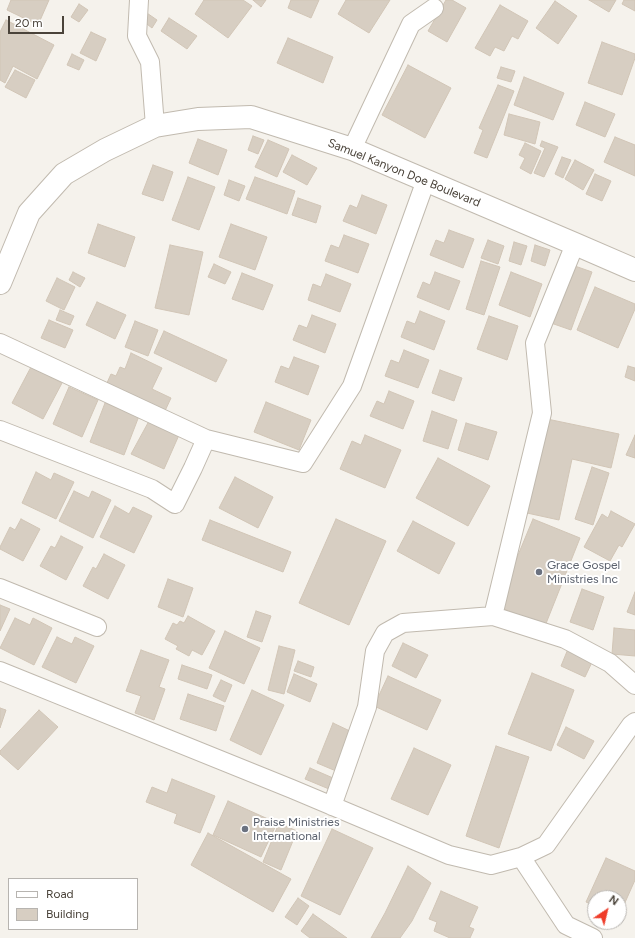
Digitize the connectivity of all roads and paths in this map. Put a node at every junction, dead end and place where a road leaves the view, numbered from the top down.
1 (139, 0) edge
2 (434, 8) dead end
3 (155, 126) junction
4 (352, 149) junction
5 (426, 180) junction
6 (575, 244) junction
7 (635, 270) edge
8 (0, 283) edge
9 (0, 343) edge
10 (0, 430) edge
11 (206, 438) junction
12 (0, 588) edge
13 (494, 616) junction
14 (97, 627) dead end
15 (0, 671) edge
16 (635, 685) edge
17 (635, 722) edge
18 (332, 806) junction
19 (522, 858) junction
20 (593, 938) edge

1 - 3 street
2 - 4 street
3 - 4 street, Samuel Kanyon Doe Boulevard
3 - 8 street, Samuel Kanyon Doe Boulevard
4 - 5 street, Samuel Kanyon Doe Boulevard
5 - 6 street, Samuel Kanyon Doe Boulevard
5 - 11 street
6 - 7 street, Samuel Kanyon Doe Boulevard
6 - 13 street
9 - 11 street
10 - 11 street
12 - 14 street
13 - 16 street
13 - 18 street
15 - 18 street
17 - 19 street
18 - 19 street
19 - 20 street

